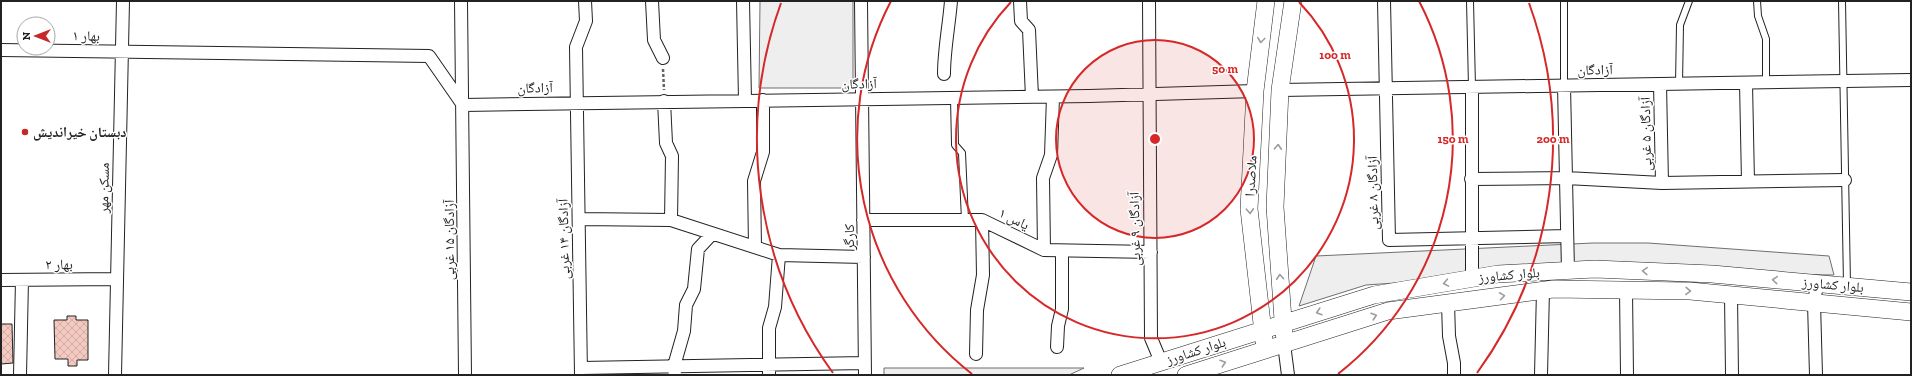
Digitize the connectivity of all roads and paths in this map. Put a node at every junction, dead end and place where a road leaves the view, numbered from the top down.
1 (123, 1) edge
2 (461, 1) edge
3 (585, 1) edge
4 (652, 1) edge
5 (743, 1) edge
6 (861, 1) edge
7 (951, 1) edge
8 (1020, 1) edge
9 (1149, 1) edge
10 (1266, 1) edge
11 (1293, 1) edge
12 (1384, 1) edge
13 (1470, 1) edge
14 (1564, 1) edge
15 (1689, 1) edge
16 (1757, 1) edge
17 (1842, 1) edge
18 (1, 50) edge
19 (122, 51) junction
20 (663, 58) joint
21 (944, 74) dead end
22 (1911, 80) edge
23 (1844, 81) junction
24 (1766, 82) junction
25 (1746, 83) junction
26 (1660, 84) junction
27 (1679, 84) junction
28 (1564, 86) junction
29 (1472, 87) junction
30 (1387, 89) junction
31 (1280, 90) junction
32 (1255, 91) junction
33 (1149, 94) junction
34 (1032, 97) junction
35 (1053, 97) junction
36 (954, 98) junction
37 (863, 99) junction
38 (745, 100) junction
39 (763, 100) junction
40 (664, 101) junction
41 (577, 102) junction
42 (463, 105) junction
43 (1566, 178) junction
44 (1471, 179) junction
45 (1845, 180) junction
46 (1748, 182) junction
47 (1662, 183) junction
48 (579, 219) junction
49 (671, 220) junction
50 (864, 220) junction
51 (965, 220) junction
52 (982, 220) junction
53 (712, 234) junction
54 (1567, 236) junction
55 (1471, 238) junction
56 (755, 247) junction
57 (1044, 250) junction
58 (1062, 251) junction
59 (1151, 252) junction
60 (779, 255) junction
61 (864, 257) junction
62 (1568, 271) junction
63 (117, 279) junction
64 (1472, 279) junction
65 (1, 280) edge
66 (22, 280) junction
67 (1817, 284) junction
68 (1847, 286) junction
69 (1543, 290) junction
70 (1626, 290) junction
71 (1911, 292) edge
72 (1731, 294) junction
73 (1448, 303) junction
74 (1814, 303) junction
75 (1911, 312) edge
76 (1283, 323) junction
77 (1262, 330) junction
78 (1284, 344) junction
79 (1057, 347) dead end
80 (1266, 350) junction
81 (976, 354) dead end
82 (1161, 362) junction
83 (865, 369) edge
84 (769, 370) edge
85 (581, 371) edge
86 (674, 371) edge
87 (20, 375) edge
88 (115, 375) edge
89 (465, 375) edge
90 (1120, 375) edge
91 (1186, 375) edge
92 (1288, 375) edge
93 (1454, 375) edge
94 (1541, 375) edge
95 (1627, 375) edge
96 (1732, 375) edge
97 (1816, 375) edge

1 - 19 street, مسکن مهر
2 - 42 street, آزادگان ۱۵ غربی
3 - 41 street, آزادگان ۱۴ غربی
4 - 20 street
5 - 38 street
6 - 37 street, کارگر
7 - 21 street
8 - 34 street
9 - 33 street, آزادگان ۹ غربی
10 -> 32 main road, ملاصدرا
11 - 31 main road, ملاصدرا
12 - 30 street
13 - 29 lane
14 - 28 lane
15 - 27 lane
16 - 24 lane
17 - 23 lane
18 - 19 street, بهار ۱
19 - 42 street, بهار ۱
19 - 63 street, مسکن مهر
20 - 40 path
22 - 23 street, آزادگان
23 - 24 street, آزادگان
23 - 45 lane
24 - 25 street, آزادگان
25 - 27 street, آزادگان
25 - 46 street
26 - 27 street, آزادگان
26 - 28 street, آزادگان
26 - 47 street, آزادگان ۵ غربی
28 - 29 street, آزادگان
28 - 43 street
29 - 30 street, آزادگان
29 - 44 street
30 - 31 street, آزادگان
30 - 55 street, آزادگان ۸ غربی
76 -> 31 main road, ملاصدرا
32 - 33 street, آزادگان
32 -> 77 main road, ملاصدرا
33 - 35 street, آزادگان
33 - 59 street, آزادگان ۹ غربی
34 - 35 street, آزادگان
34 - 36 street, آزادگان
35 - 57 street
36 - 37 street, آزادگان
36 - 51 lane
37 - 39 street, آزادگان
37 - 50 street, کارگر
38 - 39 street, آزادگان
38 - 40 street, آزادگان
39 - 56 street
40 - 41 street, آزادگان
40 - 49 street
41 - 42 street, آزادگان
41 - 48 street, آزادگان ۱۴ غربی
42 - 89 street, آزادگان ۱۵ غربی
43 - 44 street
43 - 47 street
43 - 54 street
44 - 55 street
45 - 46 street
45 - 68 lane
46 - 47 street
48 - 49 street
48 - 85 street, آزادگان ۱۴ غربی
49 - 53 street
50 - 51 street, یاس ۱
50 - 61 street, کارگر
51 - 52 street, یاس ۱
52 - 57 street, یاس ۱
52 - 81 street
53 - 56 street
53 - 86 street
54 - 55 street
54 - 62 street
55 - 64 street
56 - 60 street
57 - 58 street, یاس ۱
58 - 59 street, یاس ۱
58 - 79 street
59 - 82 street, آزادگان ۹ غربی
60 - 61 street
60 - 84 street
61 - 83 street, کارگر
62 - 64 main road, بلوار کشاورز
67 -> 62 main road, بلوار کشاورز
63 - 66 street, بهار ۲
63 - 88 street, مسکن مهر
64 -> 76 main road, بلوار کشاورز
65 - 66 street, بهار ۲
66 - 87 street
67 - 68 main road, بلوار کشاورز
67 - 74 street
68 - 71 main road, بلوار کشاورز
69 - 70 main road, بلوار کشاورز
73 -> 69 main road, بلوار کشاورز
69 - 94 street
70 -> 72 main road, بلوار کشاورز
70 - 95 street
72 - 74 main road, بلوار کشاورز
72 - 96 street
78 -> 73 main road, بلوار کشاورز
73 - 93 street
74 - 75 main road, بلوار کشاورز
74 - 97 street
76 - 77 main road, بلوار کشاورز
76 - 78 main road, ملاصدرا
77 - 80 main road, ملاصدرا
77 - 82 main road, بلوار کشاورز
78 - 80 main road, بلوار کشاورز
78 - 92 street
91 -> 80 main road, بلوار کشاورز
82 - 90 main road, بلوار کشاورز
83 - 84 street
84 - 86 street
85 - 86 street

